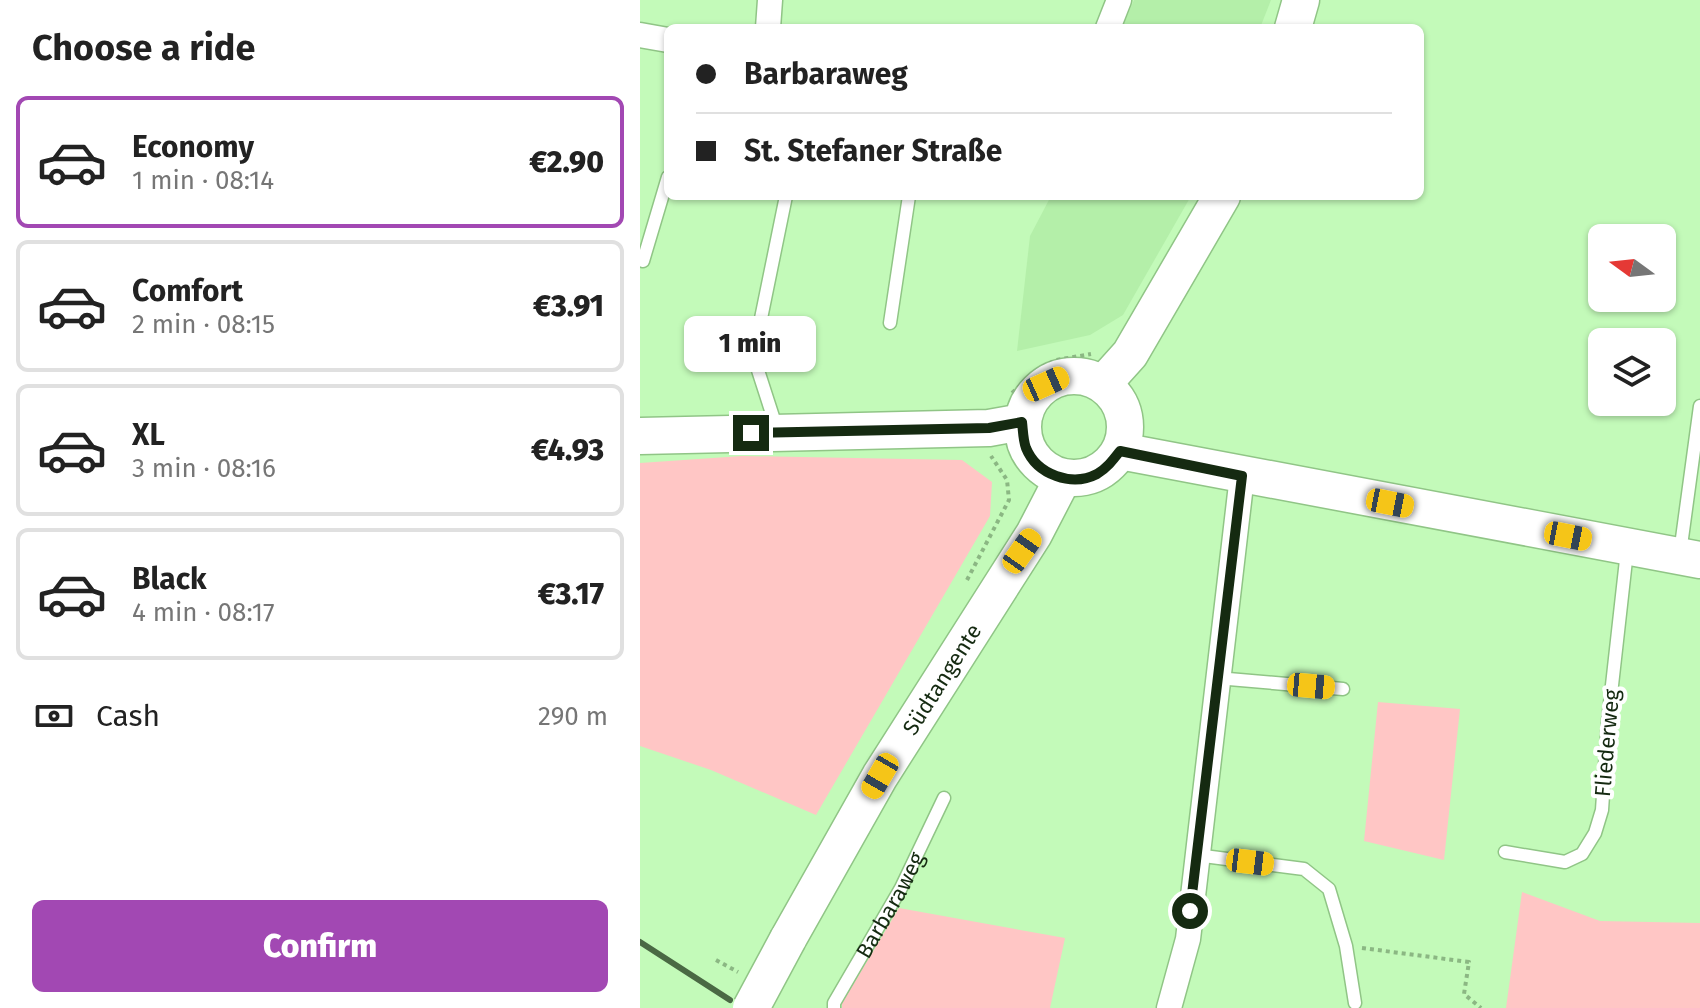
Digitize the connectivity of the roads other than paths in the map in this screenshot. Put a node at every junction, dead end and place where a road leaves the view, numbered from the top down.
1 (770, 0) edge
2 (1119, 0) edge
3 (1301, 0) edge
4 (768, 24) edge
5 (1110, 24) edge
6 (1294, 24) edge
7 (640, 35) edge
8 (664, 39) edge
9 (664, 190) edge
10 (785, 200) edge
11 (908, 200) edge
12 (1220, 200) edge
13 (643, 261) dead end
14 (890, 323) dead end
15 (1103, 384) junction
16 (1700, 406) edge
17 (1012, 410) junction
18 (778, 432) junction
19 (640, 436) edge
20 (1120, 451) junction
21 (1242, 476) junction
22 (1063, 478) junction
23 (1628, 547) junction
24 (1690, 558) edge
25 (1217, 678) junction
26 (1343, 689) dead end
27 (944, 798) dead end
28 (1505, 852) dead end
29 (1196, 855) junction
30 (747, 992) edge
31 (1355, 1003) dead end
32 (834, 1008) edge
33 (1169, 1008) edge

1 - 4 street
2 - 5 street
3 - 6 main road
7 - 8 street
9 - 13 lane
10 - 18 lane
11 - 14 lane
12 - 15 main road
15 - 17 main road
15 - 20 main road
16 - 24 lane
17 - 18 main road
17 - 22 main road
18 - 19 main road
20 - 21 main road
20 - 22 main road
21 - 23 main road
21 - 25 street
22 - 30 main road, Südtangente, bridge
23 - 24 main road
23 - 28 lane, Fliederweg
25 - 26 lane
25 - 29 street
27 - 32 lane, Barbaraweg
29 - 31 lane
29 - 33 street

